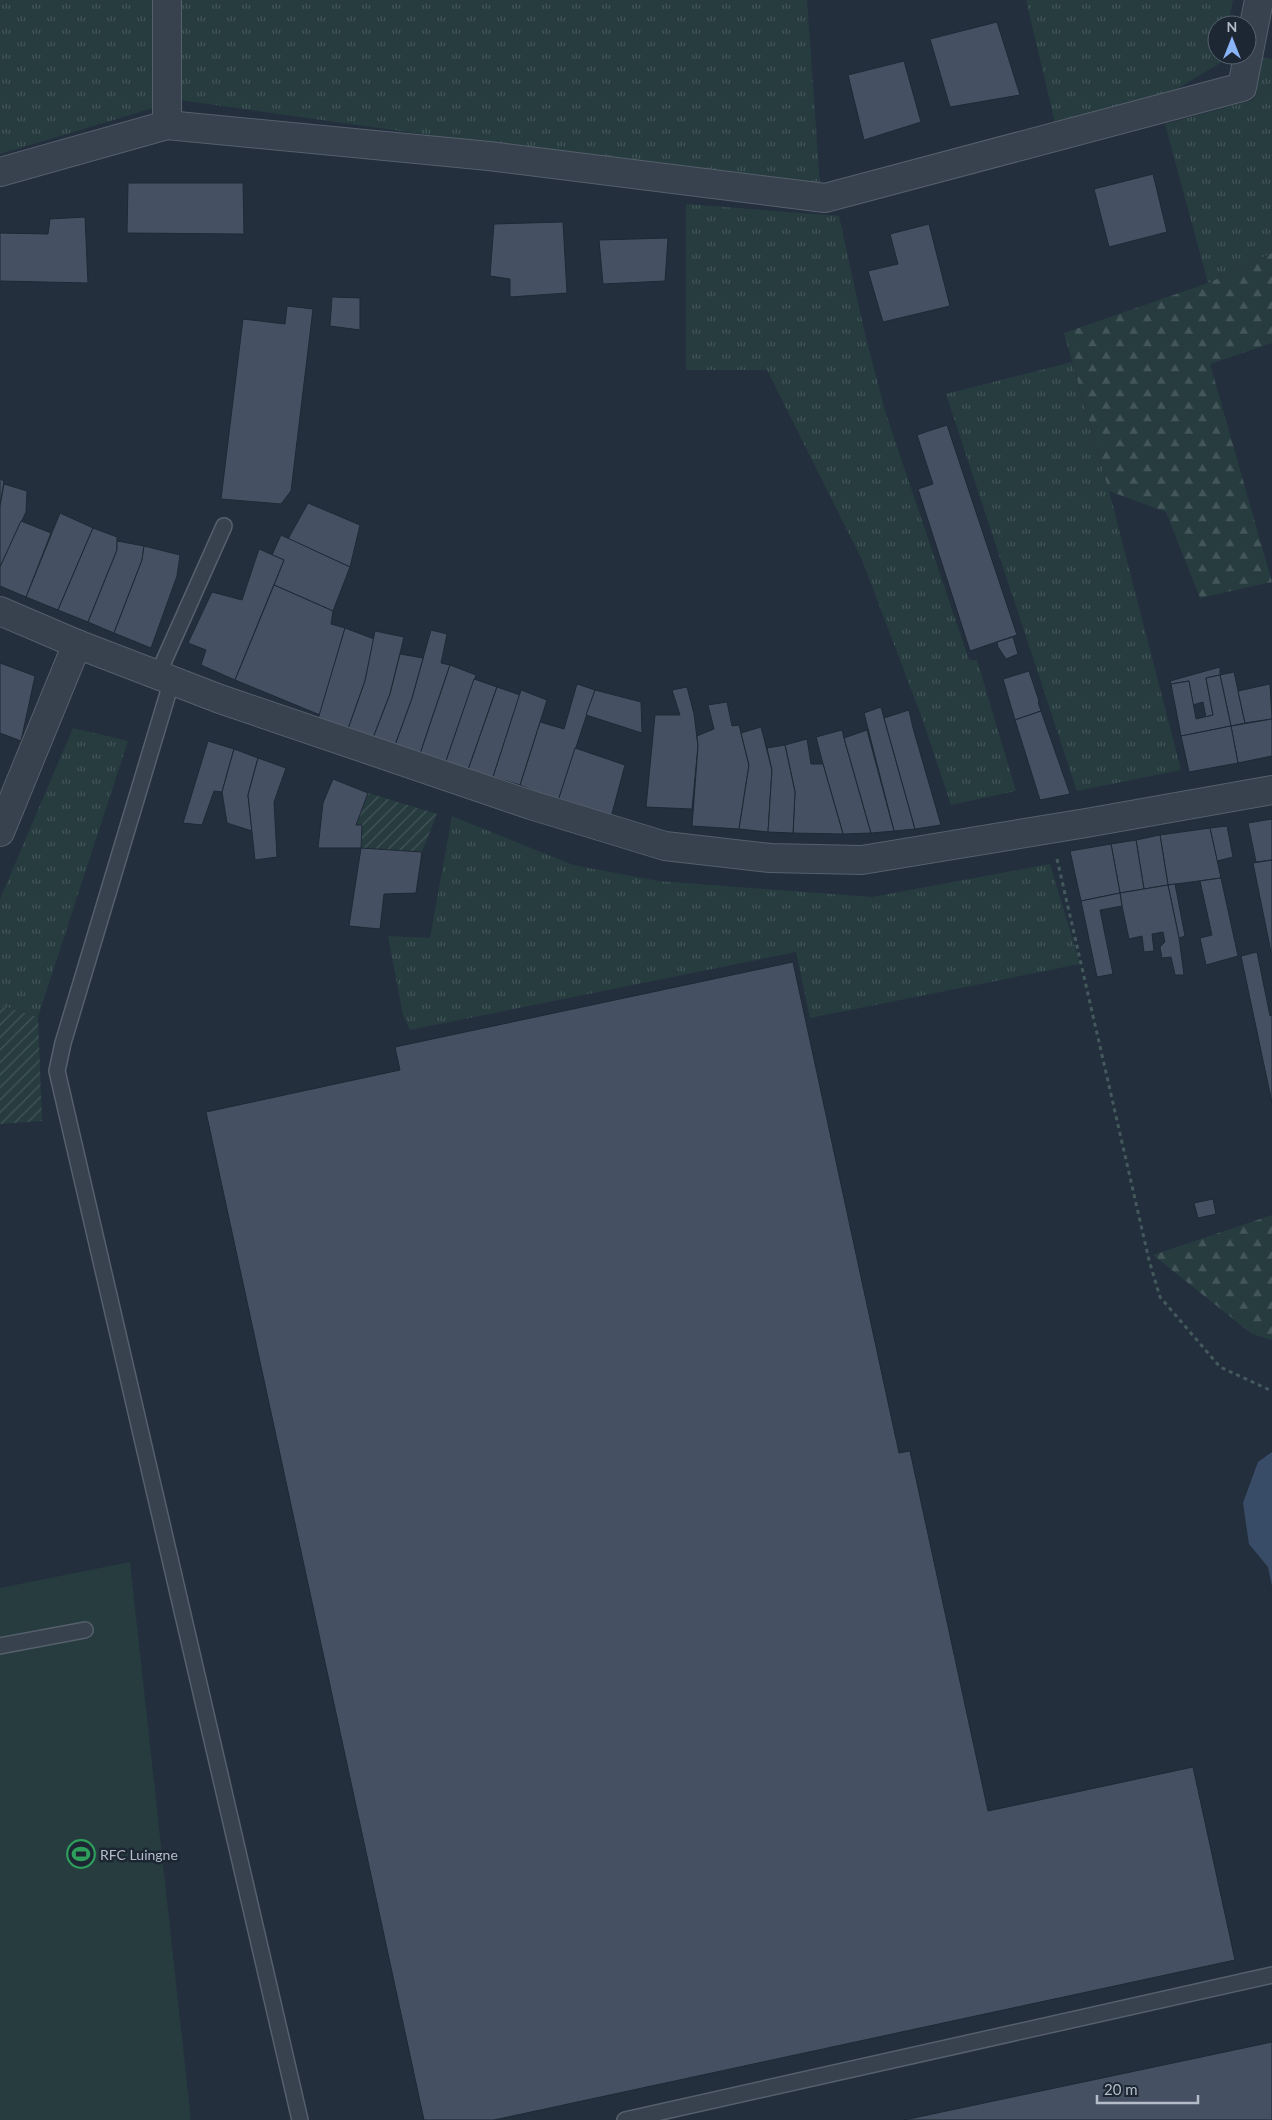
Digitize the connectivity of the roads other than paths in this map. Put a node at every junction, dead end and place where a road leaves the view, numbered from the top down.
1 (167, 0) edge
2 (1258, 0) edge
3 (167, 125) junction
4 (0, 172) edge
5 (224, 526) dead end
6 (0, 611) edge
7 (77, 644) junction
8 (165, 677) junction
9 (1272, 790) edge
10 (0, 832) edge
11 (85, 1630) dead end
12 (0, 1646) edge
13 (1272, 1975) edge
14 (300, 2120) edge
15 (625, 2120) edge

1 - 3 street
2 - 3 street
3 - 4 street
5 - 8 lane
6 - 7 street
7 - 8 street
7 - 10 street
8 - 9 street
8 - 14 lane
11 - 12 lane
13 - 15 lane

